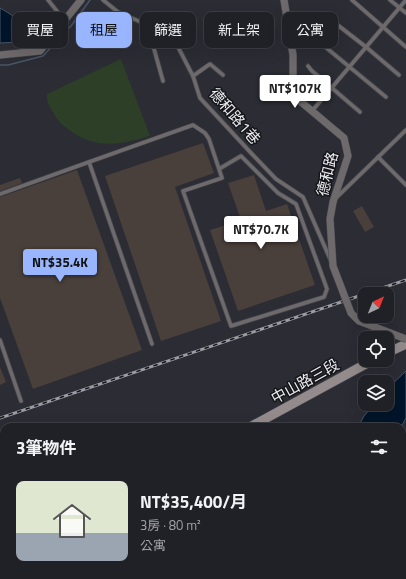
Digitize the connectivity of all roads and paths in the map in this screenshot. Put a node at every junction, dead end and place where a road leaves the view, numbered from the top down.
1 (48, 0) edge
2 (81, 0) edge
3 (103, 0) edge
4 (284, 0) edge
5 (352, 0) edge
6 (390, 0) edge
7 (406, 0) edge
8 (399, 8) junction
9 (58, 12) edge
10 (406, 13) edge
11 (68, 17) edge
12 (140, 21) edge
13 (338, 25) edge
14 (383, 27) junction
15 (366, 47) junction
16 (406, 47) edge
17 (42, 48) edge
18 (154, 48) edge
19 (179, 48) edge
20 (326, 48) edge
21 (0, 55) edge
22 (308, 66) dead end
23 (349, 67) junction
24 (223, 75) dead end
25 (399, 75) dead end
26 (193, 76) junction
27 (163, 81) dead end
28 (332, 87) junction
29 (386, 96) dead end
30 (312, 111) junction
31 (360, 112) dead end
32 (406, 130) edge
33 (378, 157) junction
34 (89, 162) junction
35 (219, 169) junction
36 (406, 185) edge
37 (0, 194) edge
38 (333, 202) junction
39 (333, 266) junction
40 (406, 339) edge
41 (0, 340) edge
42 (152, 344) dead end
43 (406, 344) edge
44 (394, 350) edge
45 (361, 367) edge
46 (21, 401) dead end
47 (261, 423) edge

1 - 9 lane
2 - 11 street
3 - 12 lane, 德和路1巷
4 - 30 street, 德和路
5 - 14 lane
6 - 8 lane
7 - 8 lane
8 - 10 lane
8 - 14 lane
13 - 15 lane
14 - 15 lane
14 - 16 lane
15 - 23 lane
15 - 25 lane
17 - 21 street
18 - 27 lane
19 - 26 lane, 德和路1巷
20 - 23 lane
22 - 28 lane
23 - 28 lane
23 - 29 lane
24 - 26 lane
26 - 39 lane, 德和路1巷
28 - 30 lane
28 - 31 lane
30 - 38 street, 德和路
32 - 33 lane
33 - 36 lane
33 - 38 lane
34 - 35 lane
34 - 37 lane
34 - 42 lane
35 - 35 lane
38 - 39 street, 德和路, bridge
39 - 40 street, 德和路, bridge
41 - 46 lane
43 - 44 street
45 - 47 street, 中山路三段

